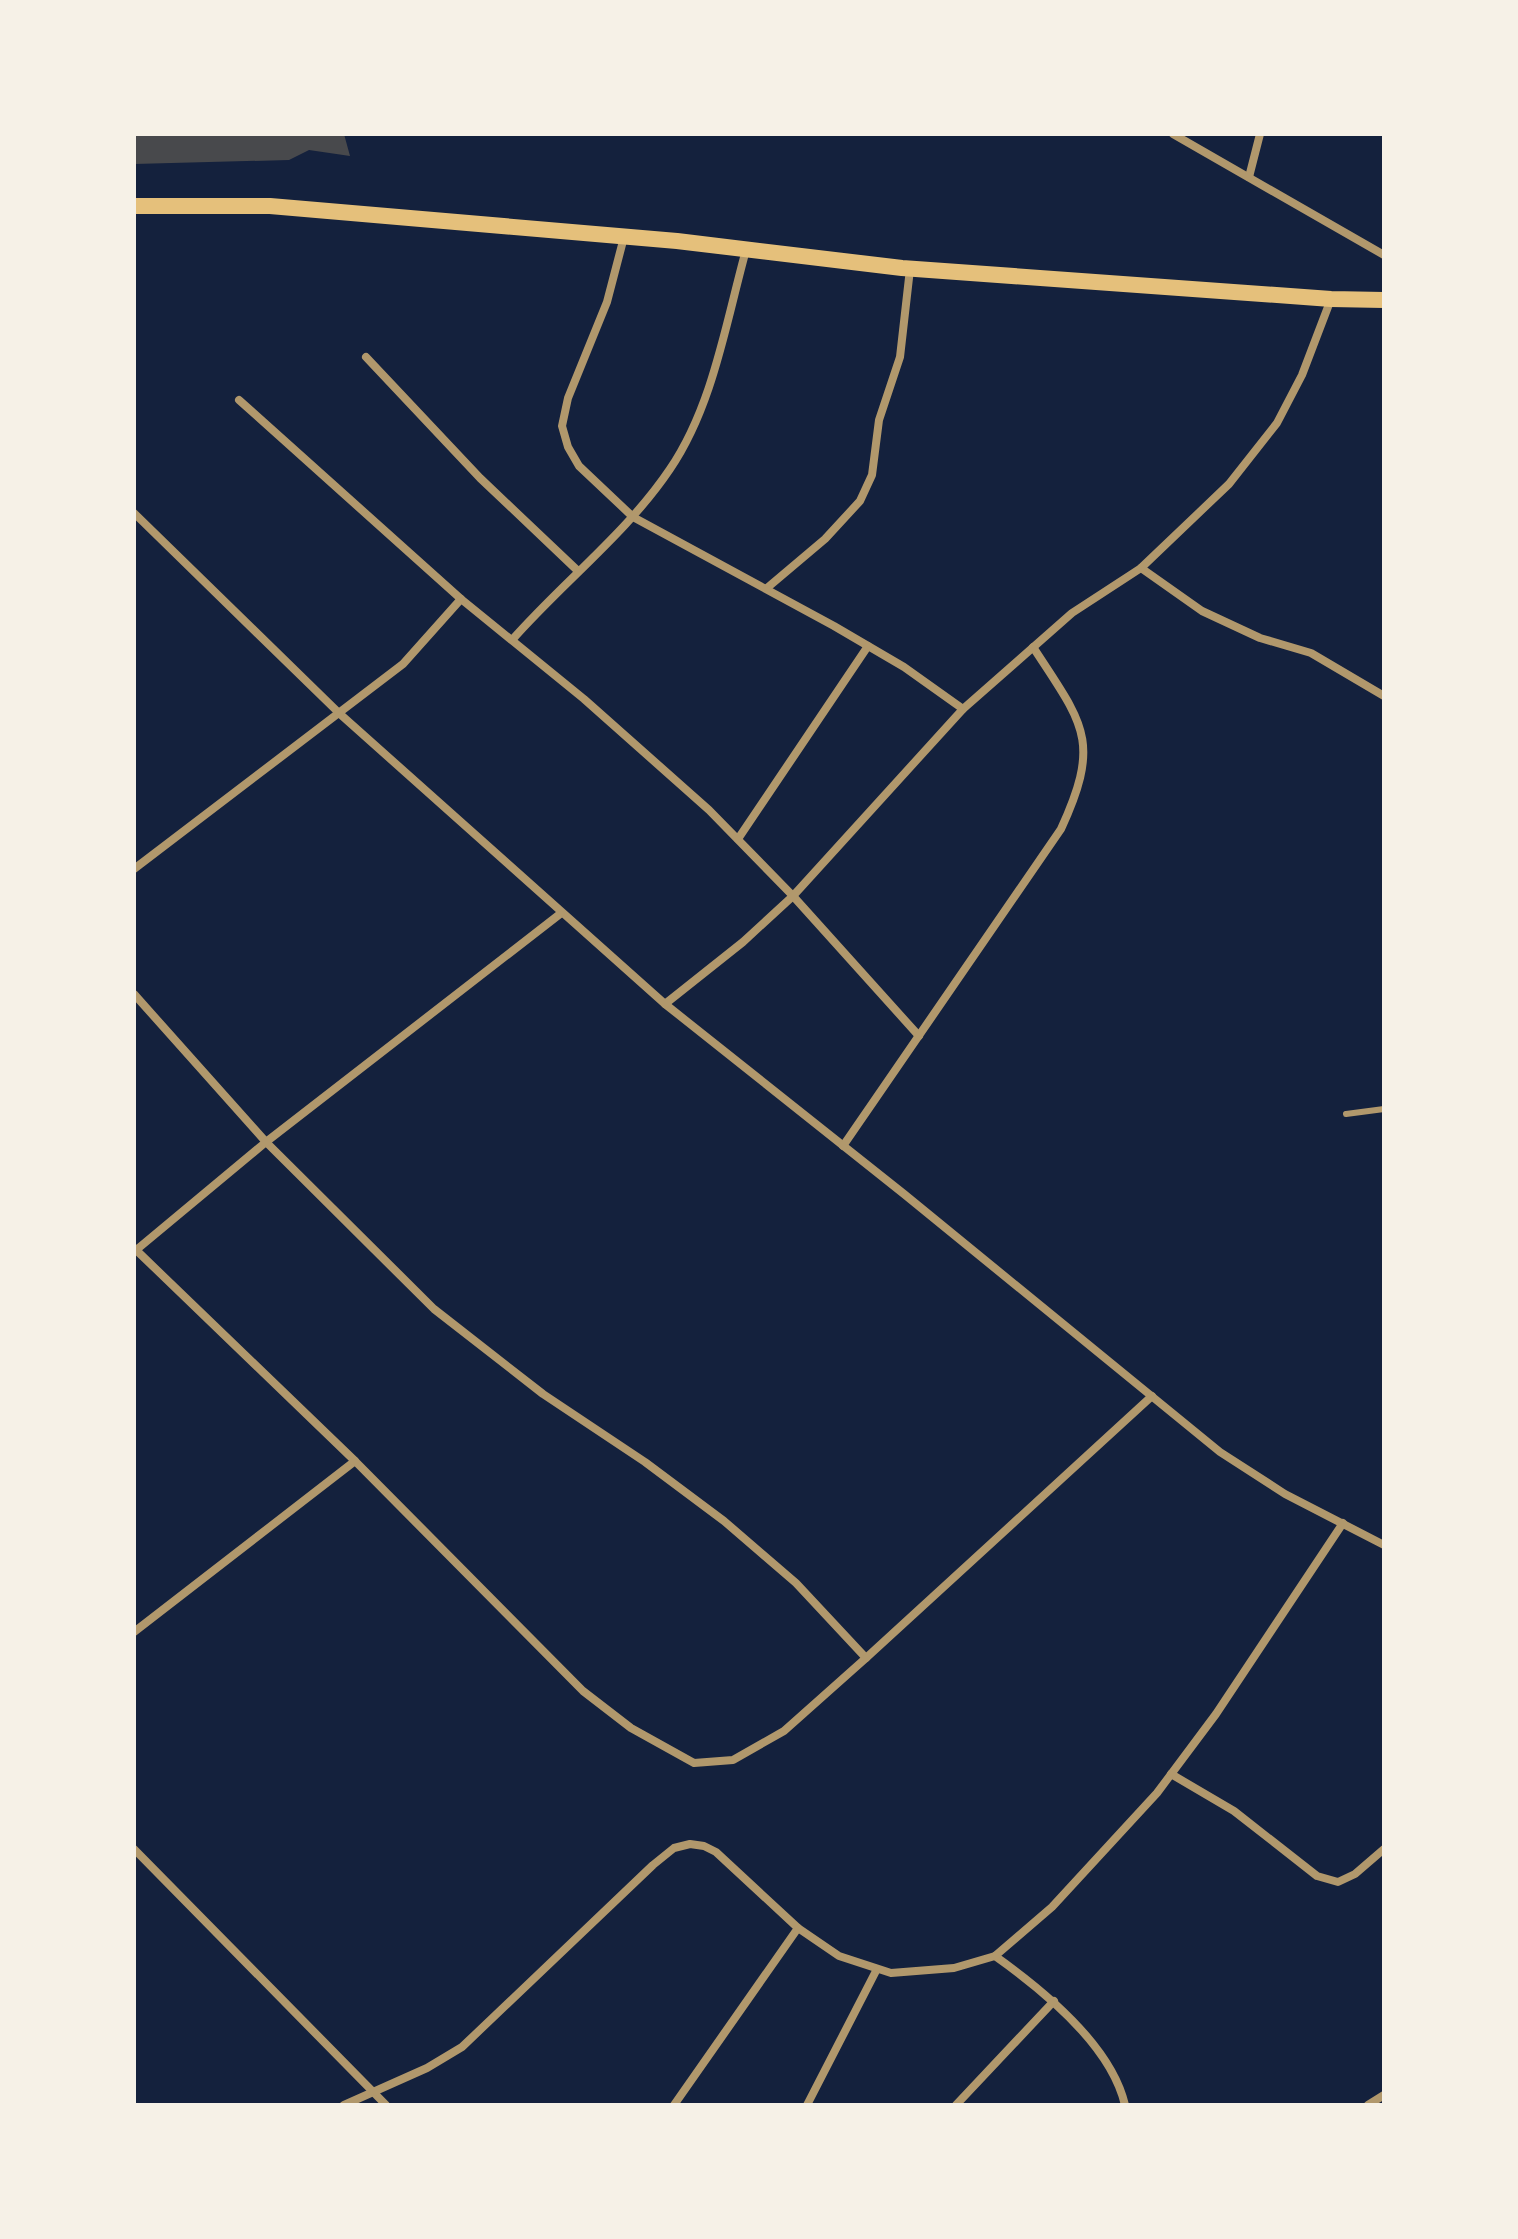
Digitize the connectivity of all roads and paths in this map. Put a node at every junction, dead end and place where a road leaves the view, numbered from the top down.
1 (1173, 134) edge
2 (1260, 134) edge
3 (1249, 177) junction
4 (134, 206) edge
5 (624, 237) junction
6 (746, 250) junction
7 (1384, 255) edge
8 (910, 268) junction
9 (1331, 299) junction
10 (1384, 300) edge
11 (366, 357) dead end
12 (239, 400) dead end
13 (134, 513) edge
14 (633, 517) junction
15 (1141, 568) junction
16 (578, 571) junction
17 (767, 588) junction
18 (461, 599) junction
19 (512, 640) junction
20 (868, 646) junction
21 (1033, 647) junction
22 (1384, 696) edge
23 (963, 709) junction
24 (340, 714) junction
25 (738, 839) junction
26 (134, 869) edge
27 (793, 896) junction
28 (560, 914) junction
29 (134, 994) edge
30 (665, 1004) junction
31 (919, 1036) junction
32 (1384, 1109) edge
33 (1346, 1114) dead end
34 (266, 1142) junction
35 (843, 1146) junction
36 (135, 1250) edge
37 (1152, 1396) junction
38 (355, 1461) junction
39 (1343, 1523) junction
40 (1384, 1545) edge
41 (134, 1632) edge
42 (866, 1658) junction
43 (1171, 1774) junction
44 (134, 1849) edge
45 (1384, 1849) edge
46 (798, 1928) junction
47 (995, 1956) junction
48 (877, 1969) junction
49 (1054, 2001) junction
50 (371, 2091) junction
51 (1384, 2095) edge
52 (344, 2105) edge
53 (386, 2105) edge
54 (674, 2105) edge
55 (807, 2105) edge
56 (956, 2105) edge
57 (1125, 2105) edge
58 (1368, 2105) edge

1 - 3 street
2 - 3 street
3 - 7 street
4 - 5 main road
5 - 6 main road
5 - 14 street
6 - 8 main road
6 - 14 street
8 - 9 main road
8 - 17 street
9 - 10 main road
9 - 15 street
11 - 16 street
12 - 18 street
13 - 24 street
14 - 16 street
14 - 17 street
15 - 21 street
15 - 22 street
16 - 19 street
17 - 20 street
18 - 19 street
18 - 24 street
19 - 25 street
20 - 23 street
20 - 25 street
21 - 23 street
21 - 31 street
23 - 27 street
24 - 26 street
24 - 28 street
25 - 27 street
27 - 30 street
27 - 31 street
28 - 30 street
28 - 34 street
29 - 34 street
30 - 35 street
31 - 35 street
32 - 33 lane
34 - 36 street
34 - 42 street
35 - 37 street
36 - 38 street
37 - 39 street
37 - 42 street
38 - 41 street
38 - 42 street
39 - 40 street
39 - 43 street
43 - 45 street
43 - 47 street
44 - 50 street
46 - 48 street
46 - 50 street
46 - 54 street
47 - 48 street
47 - 49 street
48 - 55 street
49 - 56 street
49 - 57 street
50 - 52 street
50 - 53 street
51 - 58 street

